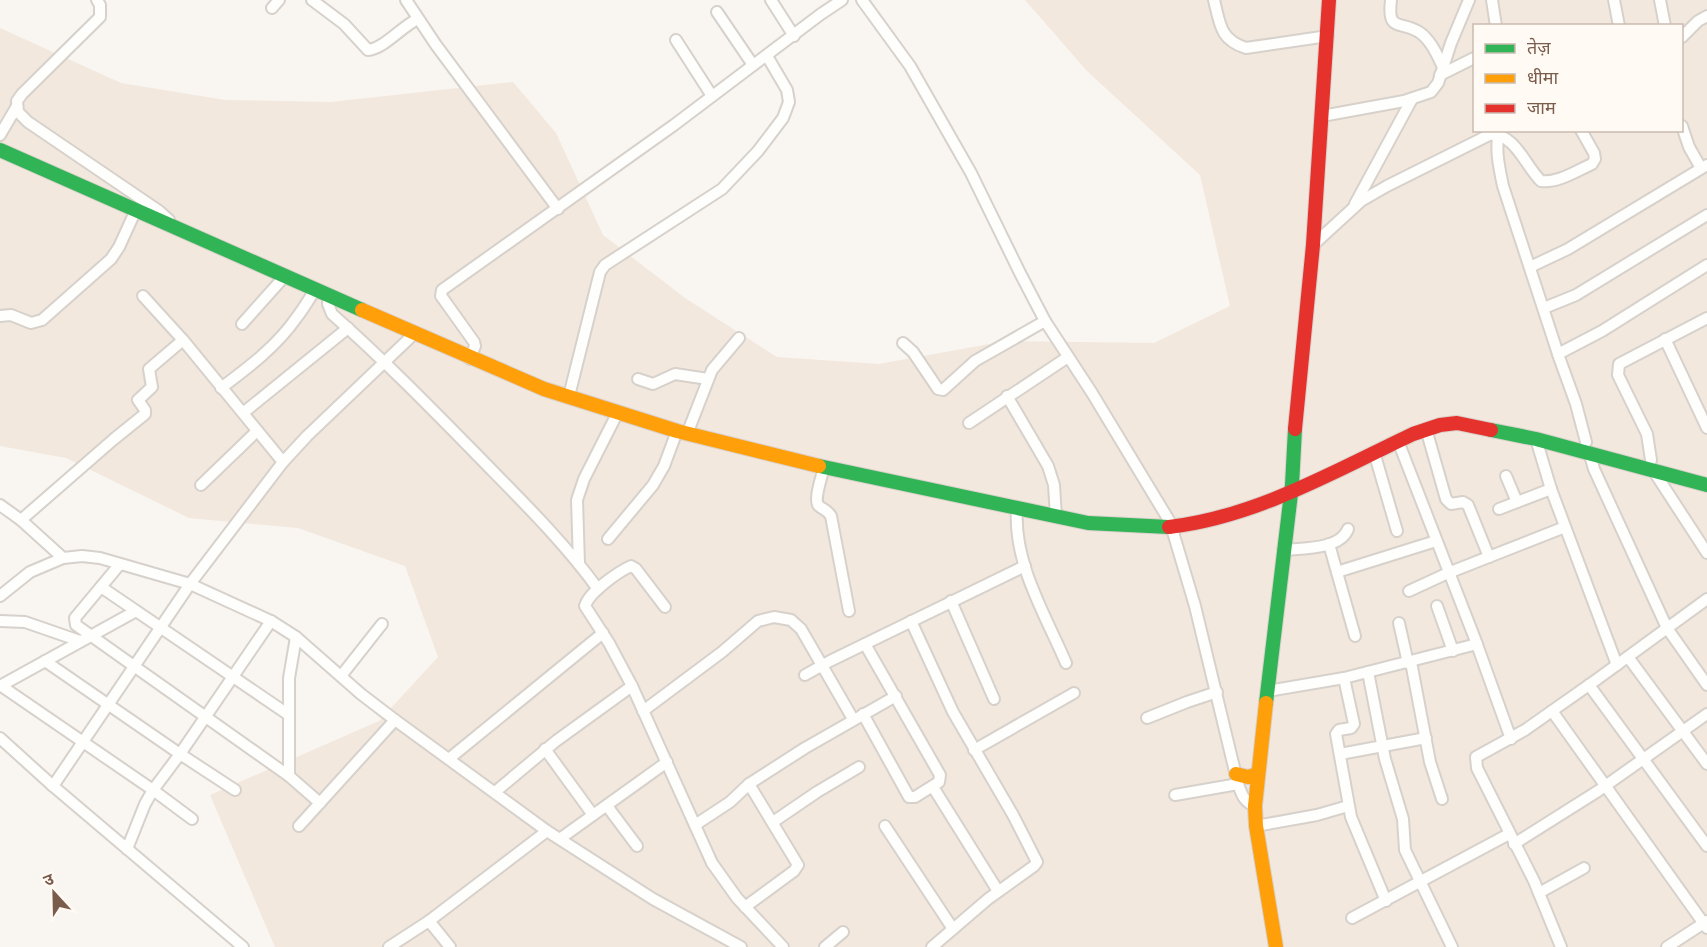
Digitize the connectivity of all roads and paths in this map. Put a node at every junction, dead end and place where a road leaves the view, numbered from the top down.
1 (97, 0) edge
2 (312, 0) edge
3 (406, 0) edge
4 (771, 0) edge
5 (842, 0) edge
6 (862, 0) edge
7 (1214, 0) edge
8 (1329, 0) edge
9 (1390, 0) edge
10 (1469, 0) edge
11 (1492, 0) edge
12 (1614, 0) edge
13 (1660, 0) edge
14 (717, 12) dead end
15 (1707, 16) edge
16 (418, 19) junction
17 (1496, 24) edge
18 (1620, 24) edge
19 (1665, 24) edge
20 (794, 36) junction
21 (1328, 36) junction
22 (1683, 36) edge
23 (676, 40) dead end
24 (767, 56) junction
25 (1473, 58) edge
26 (753, 65) junction
27 (1442, 71) junction
28 (712, 96) junction
29 (1412, 99) junction
30 (16, 106) junction
31 (1322, 116) junction
32 (1683, 129) edge
33 (1498, 132) edge
34 (1582, 132) edge
35 (0, 135) edge
36 (0, 150) edge
37 (1704, 166) edge
38 (558, 209) junction
39 (1352, 209) junction
40 (135, 212) junction
41 (1707, 215) edge
42 (171, 227) junction
43 (1313, 245) junction
44 (1707, 265) edge
45 (1530, 267) junction
46 (284, 277) junction
47 (315, 290) junction
48 (329, 295) junction
49 (143, 296) dead end
50 (1544, 308) junction
51 (0, 316) edge
52 (1707, 318) edge
53 (1045, 321) junction
54 (242, 324) dead end
55 (348, 328) junction
56 (415, 333) junction
57 (740, 338) dead end
58 (1665, 339) junction
59 (183, 340) junction
60 (903, 343) dead end
61 (1558, 354) junction
62 (1068, 357) junction
63 (470, 359) junction
64 (385, 361) junction
65 (638, 379) dead end
66 (708, 379) junction
67 (221, 388) junction
68 (569, 396) junction
69 (1007, 396) junction
70 (618, 412) junction
71 (243, 413) junction
72 (969, 423) dead end
73 (1707, 428) edge
74 (1426, 429) junction
75 (257, 431) junction
76 (682, 433) junction
77 (1536, 439) junction
78 (1398, 441) junction
79 (1587, 447) junction
80 (1374, 452) junction
81 (283, 462) junction
82 (1651, 464) junction
83 (824, 468) junction
84 (1506, 476) dead end
85 (1707, 476) edge
86 (201, 485) dead end
87 (1707, 485) edge
88 (1291, 488) junction
89 (1551, 489) junction
90 (1517, 502) junction
91 (0, 505) edge
92 (1017, 509) junction
93 (1499, 509) dead end
94 (1056, 517) junction
95 (21, 520) junction
96 (1171, 524) junction
97 (1565, 527) junction
98 (1348, 529) dead end
99 (1397, 531) dead end
100 (608, 539) dead end
101 (1436, 541) junction
102 (1329, 544) junction
103 (1283, 550) junction
104 (1707, 553) edge
105 (1489, 557) junction
106 (63, 558) junction
107 (120, 564) junction
108 (579, 564) junction
109 (1024, 566) junction
110 (1337, 572) junction
111 (1448, 573) junction
112 (190, 584) junction
113 (101, 587) junction
114 (598, 589) junction
115 (1409, 591) dead end
116 (0, 596) edge
117 (1707, 599) edge
118 (951, 602) junction
119 (1437, 606) dead end
120 (665, 607) dead end
121 (136, 611) junction
122 (849, 611) dead end
123 (0, 621) edge
124 (271, 621) junction
125 (911, 621) junction
126 (1399, 623) dead end
127 (382, 624) dead end
128 (160, 627) junction
129 (1667, 628) junction
130 (603, 633) junction
131 (1355, 636) dead end
132 (296, 637) junction
133 (85, 639) junction
134 (865, 644) junction
135 (1477, 644) junction
136 (1453, 651) junction
137 (1628, 657) junction
138 (45, 661) junction
139 (1066, 663) dead end
140 (1410, 663) junction
141 (822, 665) junction
142 (1617, 665) junction
143 (133, 667) junction
144 (1368, 672) junction
145 (804, 675) dead end
146 (341, 676) junction
147 (233, 677) junction
148 (1344, 678) junction
149 (1589, 685) junction
150 (1707, 685) edge
151 (0, 686) edge
152 (632, 686) junction
153 (1268, 691) junction
154 (1217, 692) junction
155 (1074, 693) dead end
156 (896, 696) junction
157 (994, 699) dead end
158 (107, 705) junction
159 (643, 711) junction
160 (1552, 711) junction
161 (1707, 714) edge
162 (289, 715) junction
163 (858, 717) junction
164 (205, 718) junction
165 (1148, 718) dead end
166 (395, 720) junction
167 (1683, 731) junction
168 (0, 738) edge
169 (1426, 738) junction
170 (1511, 739) junction
171 (82, 742) junction
172 (1382, 746) junction
173 (545, 749) junction
174 (974, 750) junction
175 (180, 754) junction
176 (1340, 754) junction
177 (450, 758) junction
178 (1644, 758) junction
179 (667, 762) junction
180 (1707, 764) edge
181 (859, 767) dead end
182 (1258, 774) junction
183 (289, 776) junction
184 (1237, 779) junction
185 (749, 784) junction
186 (53, 786) junction
187 (1604, 786) junction
188 (933, 787) junction
189 (153, 790) junction
190 (235, 790) dead end
191 (495, 792) junction
192 (1175, 795) dead end
193 (1442, 799) dead end
194 (320, 803) junction
195 (607, 806) junction
196 (1255, 806) junction
197 (1348, 807) junction
198 (593, 815) junction
199 (192, 819) dead end
200 (773, 822) junction
201 (694, 825) junction
202 (299, 826) dead end
203 (885, 826) dead end
204 (1256, 826) junction
205 (548, 831) junction
206 (561, 838) junction
207 (1511, 839) junction
208 (637, 846) dead end
209 (1707, 846) edge
210 (128, 849) junction
211 (1584, 868) dead end
212 (1421, 882) junction
213 (998, 891) junction
214 (1539, 893) junction
215 (1386, 901) junction
216 (745, 907) junction
217 (1352, 918) dead end
218 (429, 921) junction
219 (1706, 924) edge
220 (953, 929) junction
221 (843, 932) dead end
222 (733, 945) edge
223 (243, 947) edge
224 (390, 947) edge
225 (450, 947) edge
226 (783, 947) edge
227 (825, 947) edge
228 (932, 947) edge
229 (1275, 947) edge
230 (1452, 947) edge
231 (1561, 947) edge
232 (1667, 947) edge

1 - 30 street
2 - 16 street
3 - 16 street
4 - 20 street
5 - 20 street
6 - 53 street
7 - 21 street
8 - 21 main road
9 - 27 street
10 - 27 street
11 - 17 street
12 - 18 street
13 - 19 street
14 - 26 street
15 - 22 street
16 - 38 street
20 - 24 street
21 - 31 main road
23 - 28 street
24 - 26 street
24 - 68 street
25 - 27 street
26 - 28 street
27 - 29 street
28 - 38 street
29 - 31 street
29 - 39 street
30 - 35 street
30 - 42 street
31 - 43 main road
32 - 37 street
33 - 34 street
33 - 39 street
33 - 45 street
36 - 40 main road
37 - 45 street
38 - 63 street
39 - 43 street
40 - 42 main road
40 - 51 street
41 - 50 street
42 - 46 main road
43 - 88 main road
44 - 61 street
45 - 50 street
46 - 47 main road
46 - 54 street
47 - 48 main road
47 - 67 street
48 - 55 street
48 - 56 main road
49 - 59 street
50 - 61 street
52 - 58 street
53 - 60 street
53 - 62 street
55 - 64 street
55 - 71 street
56 - 63 main road
56 - 64 street
57 - 66 street
58 - 73 street
58 - 82 street
59 - 67 street
59 - 95 street
61 - 79 street
62 - 69 street
62 - 96 street
63 - 68 main road
64 - 81 street
64 - 108 street
65 - 66 street
66 - 76 street
67 - 71 street
68 - 70 main road
69 - 72 street
69 - 94 street
70 - 76 main road
70 - 108 street
71 - 75 street
74 - 77 main road
74 - 78 main road
74 - 105 street
75 - 81 street
75 - 86 street
76 - 83 main road
76 - 100 street
77 - 79 main road
77 - 89 street
78 - 80 main road
78 - 101 street
79 - 82 main road
79 - 88 main road
79 - 129 street
80 - 88 main road
80 - 99 street
81 - 112 street
82 - 85 main road
82 - 87 main road
82 - 104 street
83 - 92 main road
83 - 122 street
84 - 90 street
88 - 96 main road
88 - 103 main road
89 - 90 street
89 - 97 street
90 - 93 street
91 - 95 street
92 - 94 main road
92 - 109 street
94 - 96 main road
95 - 106 street
96 - 154 street
97 - 105 street
97 - 142 street
98 - 102 street
101 - 110 street
101 - 111 street
102 - 103 street
102 - 110 street
103 - 153 main road
105 - 111 street
106 - 107 street
106 - 116 street
107 - 112 street
107 - 113 street
108 - 114 street
109 - 118 street
109 - 139 street
110 - 131 street
111 - 115 street
111 - 135 street
112 - 124 street
112 - 128 street
113 - 121 street
113 - 133 street
114 - 120 street
114 - 130 street
117 - 129 street
118 - 125 street
118 - 157 street
119 - 136 street
121 - 128 street
121 - 133 street
123 - 133 street
124 - 132 street
124 - 147 street
125 - 134 street
125 - 174 street
126 - 140 street
127 - 146 street
128 - 143 street
128 - 147 street
129 - 137 street
129 - 150 street
130 - 152 street
130 - 177 street
132 - 146 street
132 - 162 street
133 - 138 street
133 - 143 street
134 - 141 street
134 - 156 street
135 - 136 street
135 - 170 street
136 - 140 street
137 - 142 street
137 - 167 street
138 - 151 street
138 - 158 street
140 - 144 street
140 - 169 street
141 - 145 street
141 - 159 street
141 - 163 street
142 - 149 street
143 - 158 street
143 - 164 street
144 - 148 street
144 - 172 street
146 - 166 street
147 - 162 street
147 - 164 street
148 - 153 street
148 - 176 street
149 - 160 street
149 - 178 street
151 - 171 street
152 - 159 street
152 - 173 street
153 - 182 main road
154 - 165 street
154 - 184 street
155 - 174 street
156 - 163 street
156 - 188 street
158 - 171 street
158 - 175 street
159 - 179 street
160 - 170 street
160 - 187 street
161 - 167 street
162 - 183 street
163 - 185 street
163 - 188 street
164 - 175 street
164 - 183 street
166 - 177 street
166 - 194 street
167 - 178 street
167 - 180 street
168 - 186 street
169 - 172 street
169 - 193 street
170 - 207 street
171 - 186 street
171 - 189 street
172 - 176 street
172 - 212 street
173 - 191 street
173 - 198 street
174 - 213 street
175 - 189 street
175 - 190 street
176 - 197 street
177 - 191 street
178 - 187 street
178 - 209 street
179 - 195 street
179 - 201 street
181 - 200 street
182 - 184 main road
182 - 196 main road
183 - 194 street
184 - 192 street
184 - 196 street
185 - 200 street
185 - 201 street
186 - 210 street
187 - 207 street
187 - 219 street
188 - 213 street
189 - 199 street
189 - 210 street
191 - 205 street
194 - 202 street
195 - 198 street
195 - 208 street
196 - 204 main road
197 - 204 street
197 - 215 street
198 - 206 street
200 - 216 street
201 - 216 street
203 - 220 street
204 - 229 main road
205 - 206 street
205 - 218 street
206 - 222 street
207 - 212 street
207 - 214 street
210 - 223 street
211 - 214 street
212 - 215 street
212 - 230 street
213 - 220 street
214 - 231 street
215 - 217 street
216 - 226 street
218 - 224 street
218 - 225 street
219 - 232 street
220 - 228 street
221 - 227 street

